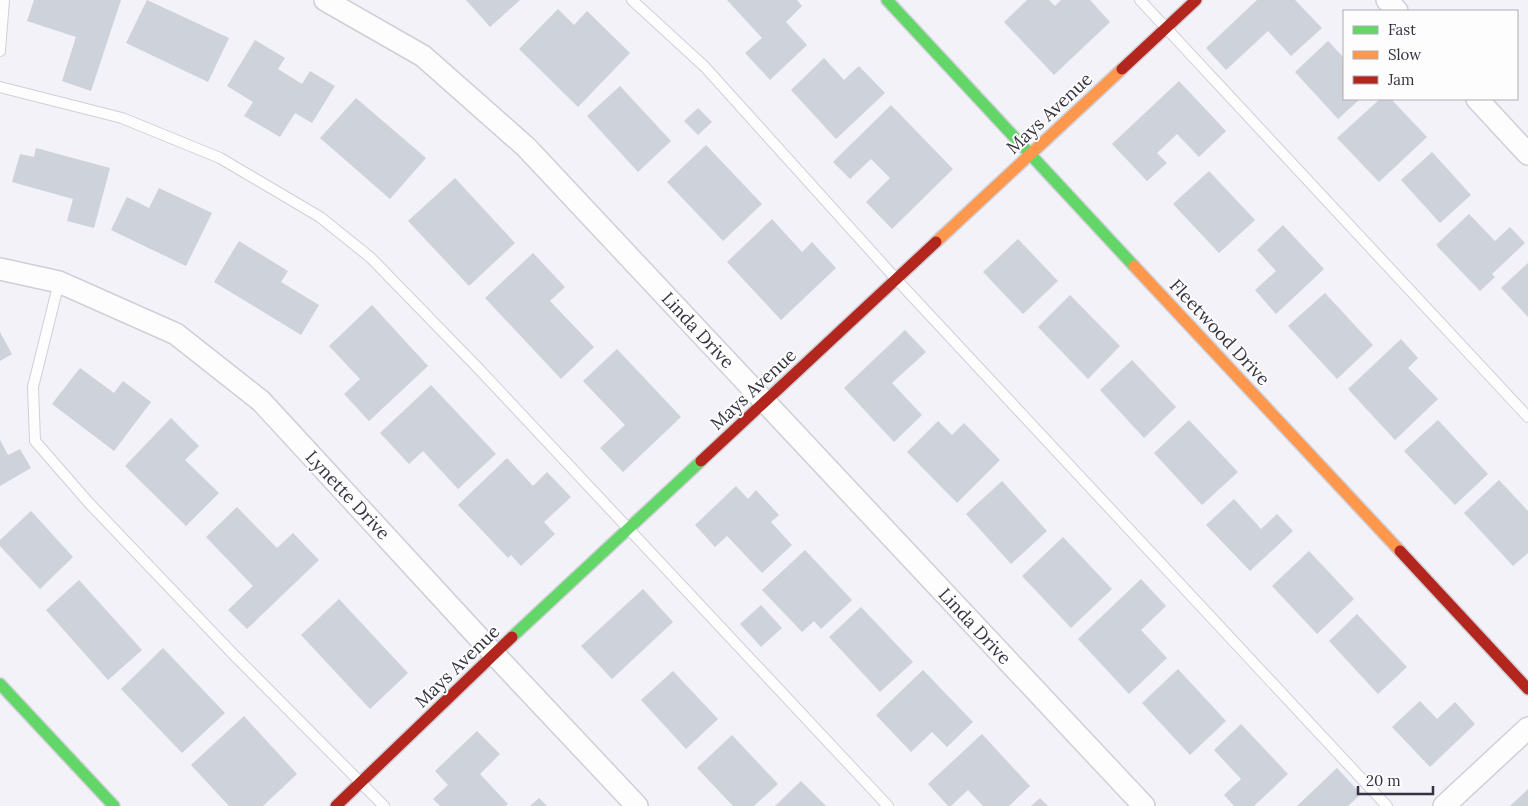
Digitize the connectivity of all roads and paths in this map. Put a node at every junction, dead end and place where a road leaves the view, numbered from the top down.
1 (4, 0) edge
2 (325, 0) edge
3 (632, 0) edge
4 (887, 0) edge
5 (1140, 0) edge
6 (1196, 0) edge
7 (1387, 0) edge
8 (1397, 10) edge
9 (1166, 28) junction
10 (0, 51) edge
11 (0, 87) edge
12 (1478, 100) edge
13 (1031, 154) junction
14 (1528, 154) edge
15 (0, 269) edge
16 (897, 280) junction
17 (59, 282) junction
18 (766, 401) junction
19 (1528, 417) edge
20 (629, 529) junction
21 (494, 654) junction
22 (0, 684) edge
23 (1528, 689) edge
24 (1528, 728) edge
25 (361, 782) junction
26 (114, 806) edge
27 (336, 806) edge
28 (384, 806) edge
29 (637, 806) edge
30 (888, 806) edge
31 (1144, 806) edge
32 (1388, 806) edge
33 (1444, 806) edge

1 - 10 lane
2 - 18 street, Linda Drive
3 - 16 lane
4 - 13 street, Fleetwood Drive
5 - 9 lane
6 - 9 street, Mays Avenue
7 - 8 street
9 - 13 street, Mays Avenue
9 - 19 lane
11 - 20 lane
12 - 14 street
13 - 16 street, Mays Avenue
13 - 23 street, Fleetwood Drive
15 - 17 street, Lynette Drive
16 - 18 street, Mays Avenue
16 - 32 lane
17 - 21 street, Lynette Drive
17 - 25 lane
18 - 20 street, Mays Avenue
18 - 31 street, Linda Drive
20 - 21 street, Mays Avenue
20 - 30 lane
21 - 25 street, Mays Avenue
21 - 29 street, Lynette Drive
22 - 26 street
24 - 33 street
25 - 27 street, Mays Avenue
25 - 28 lane

